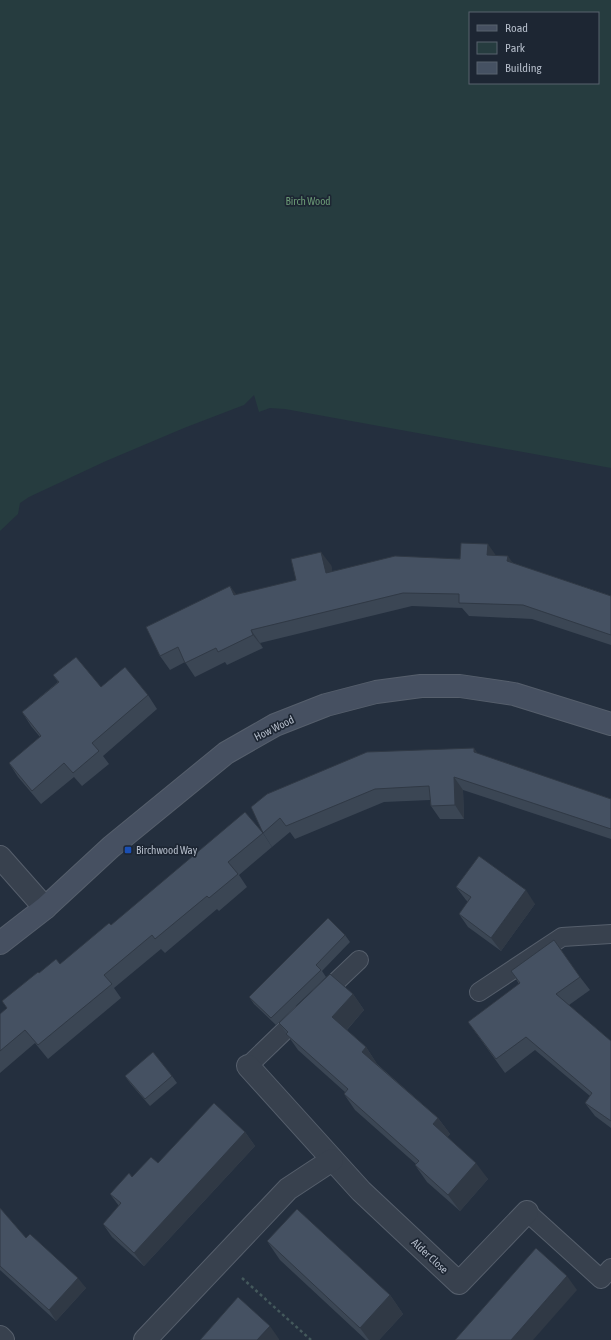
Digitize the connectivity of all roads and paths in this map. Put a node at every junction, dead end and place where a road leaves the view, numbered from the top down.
1 (611, 724) edge
2 (0, 857) edge
3 (45, 908) junction
4 (611, 934) edge
5 (0, 943) edge
6 (358, 960) dead end
7 (479, 992) dead end
8 (248, 1066) joint
9 (332, 1160) junction
10 (526, 1212) joint
11 (222, 1260) junction
12 (611, 1268) edge
13 (0, 1337) edge
14 (3, 1340) edge
15 (145, 1340) edge
16 (311, 1340) edge

1 - 3 street, How Wood
2 - 3 street
3 - 5 street, How Wood
4 - 7 lane
6 - 8 lane
8 - 9 street, Alder Close
9 - 10 street, Alder Close
9 - 11 street
10 - 12 lane
11 - 15 street
11 - 16 path
13 - 14 street

